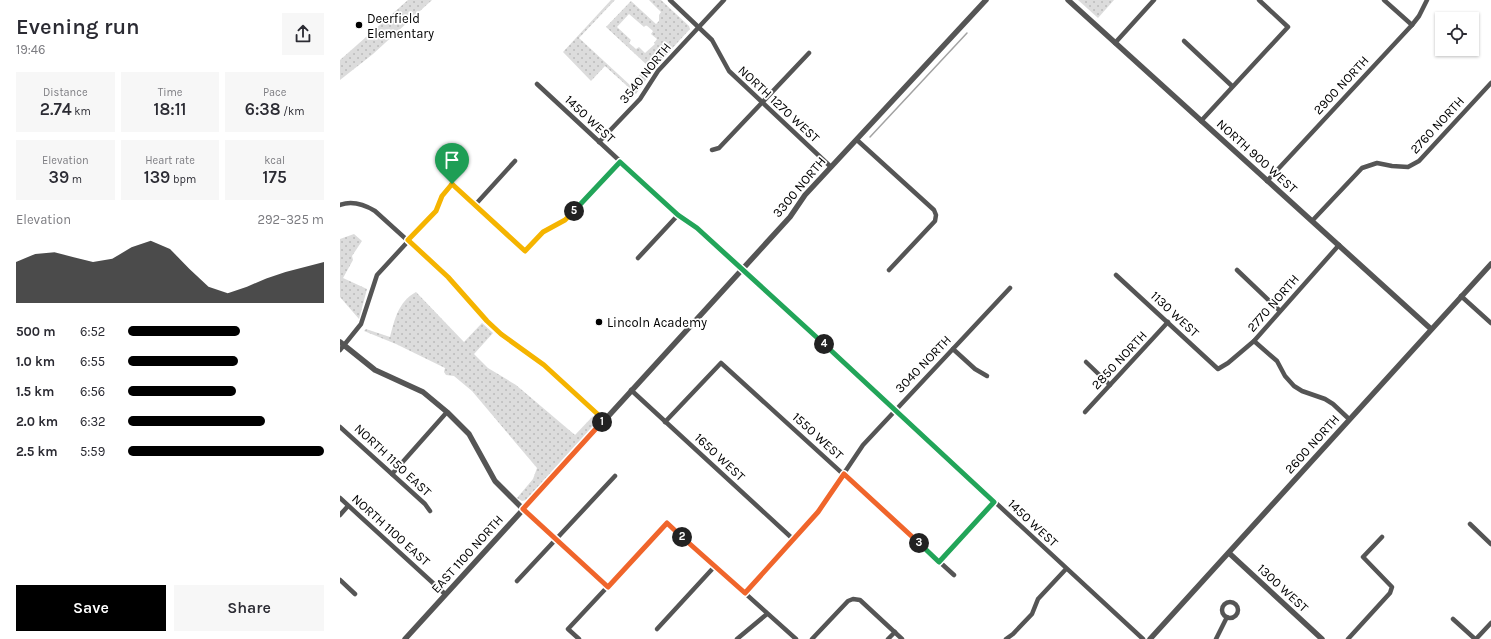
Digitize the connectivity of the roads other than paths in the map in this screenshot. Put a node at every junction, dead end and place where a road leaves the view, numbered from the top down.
1 (670, 0) edge
2 (724, 0) edge
3 (986, 0) edge
4 (1068, 0) edge
5 (1154, 0) edge
6 (1259, 0) edge
7 (1384, 0) edge
8 (1427, 0) edge
9 (1412, 25) junction
10 (698, 28) junction
11 (1184, 41) dead end
12 (1115, 43) junction
13 (809, 53) dead end
14 (1491, 83) edge
15 (537, 84) dead end
16 (1232, 86) junction
17 (761, 102) junction
18 (1201, 121) junction
19 (857, 140) junction
20 (599, 142) junction
21 (712, 150) dead end
22 (515, 161) dead end
23 (620, 162) junction
24 (831, 166) junction
25 (1267, 181) junction
26 (340, 205) edge
27 (475, 205) junction
28 (678, 215) junction
29 (1312, 221) junction
30 (408, 240) junction
31 (1339, 246) junction
32 (638, 258) dead end
33 (1491, 264) edge
34 (742, 268) junction
35 (888, 270) dead end
36 (1237, 270) dead end
37 (1116, 275) dead end
38 (1010, 288) dead end
39 (1462, 296) junction
40 (1280, 311) junction
41 (1168, 322) junction
42 (1491, 323) edge
43 (1431, 329) junction
44 (1254, 341) junction
45 (341, 346) edge
46 (953, 349) junction
47 (1086, 362) dead end
48 (1218, 369) joint
49 (987, 376) dead end
50 (1110, 385) junction
51 (631, 390) junction
52 (626, 395) joint
53 (895, 410) junction
54 (447, 412) junction
55 (1085, 412) dead end
56 (1349, 418) junction
57 (604, 420) junction
58 (665, 422) junction
59 (340, 427) edge
60 (392, 474) junction
61 (844, 474) junction
62 (615, 476) dead end
63 (340, 498) edge
64 (994, 502) junction
65 (348, 506) junction
66 (523, 509) junction
67 (430, 511) dead end
68 (340, 515) edge
69 (1470, 524) dead end
70 (1382, 538) dead end
71 (556, 540) junction
72 (794, 540) junction
73 (1491, 544) edge
74 (1229, 553) junction
75 (939, 562) junction
76 (715, 566) junction
77 (1066, 569) junction
78 (954, 575) dead end
79 (340, 580) edge
80 (517, 581) dead end
81 (608, 587) junction
82 (745, 593) junction
83 (355, 594) dead end
84 (445, 594) junction
85 (767, 614) junction
86 (1227, 617) dead end
87 (1453, 619) dead end
88 (1491, 623) edge
89 (657, 629) dead end
90 (895, 632) junction
91 (405, 639) edge
92 (579, 639) edge
93 (737, 639) edge
94 (796, 639) edge
95 (812, 639) edge
96 (888, 639) edge
97 (902, 639) edge
98 (1006, 639) edge
99 (1143, 639) edge
100 (1150, 639) edge
101 (1216, 639) edge
102 (1322, 639) edge
103 (1348, 639) edge
104 (1476, 639) edge

1 - 10 street, NORTH 1270 WEST
2 - 10 street, 3540 NORTH
3 - 19 street, 3300 NORTH
4 - 12 street, NORTH 900 WEST
5 - 12 street
6 - 16 street
7 - 9 street
8 - 9 street, 2900 NORTH
9 - 25 street, 2900 NORTH
10 - 17 street, NORTH 1270 WEST
10 - 20 street, 3540 NORTH
11 - 16 street
12 - 18 street, NORTH 900 WEST
13 - 17 street
14 - 29 street, 2760 NORTH
15 - 20 street, 1450 WEST
16 - 18 street
17 - 21 street
17 - 24 street, NORTH 1270 WEST
18 - 25 street, NORTH 900 WEST
19 - 24 street, 3300 NORTH
19 - 35 street
20 - 23 street, 1450 WEST
22 - 27 street
23 - 27 street
23 - 28 street, 1450 WEST
24 - 34 street, 3300 NORTH
25 - 29 street, NORTH 900 WEST
26 - 30 street
27 - 30 street
28 - 32 street
28 - 34 street, 1450 WEST
29 - 31 street, NORTH 900 WEST
30 - 45 street
30 - 57 street
31 - 40 street, 2770 NORTH
31 - 43 street, NORTH 900 WEST
33 - 39 street, 2600 NORTH
34 - 51 street, 3300 NORTH
34 - 53 street, 1450 WEST
36 - 40 street
37 - 41 street, 1130 WEST
38 - 46 street, 3040 NORTH
39 - 42 street
39 - 43 street, 2600 NORTH
40 - 44 street, 2770 NORTH
41 - 48 street, 1130 WEST
41 - 50 street, 2850 NORTH
43 - 56 street, 2600 NORTH
44 - 48 street, 2770 NORTH
44 - 56 street
45 - 54 street
46 - 49 street
46 - 53 street, 3040 NORTH
47 - 50 street
50 - 55 street, 2850 NORTH
51 - 52 street, 3300 NORTH
51 - 58 street, 1650 WEST
52 - 57 street, EAST 1100 NORTH
53 - 61 street, 3040 NORTH
53 - 64 street, 1450 WEST
54 - 60 street
54 - 66 street
56 - 74 street, 2600 NORTH
57 - 66 street, EAST 1100 NORTH
58 - 61 street, 1550 WEST
58 - 72 street, 1650 WEST
59 - 60 street, NORTH 1150 EAST
60 - 67 street, NORTH 1150 EAST
61 - 72 street, 3040 NORTH
61 - 75 street, 1550 WEST
62 - 71 street
63 - 65 street, NORTH 1100 EAST
64 - 75 street
64 - 77 street, 1450 WEST
65 - 68 street
65 - 84 street, NORTH 1100 EAST
66 - 71 street
66 - 84 street, EAST 1100 NORTH
69 - 73 street
70 - 103 street
71 - 80 street
71 - 81 street
72 - 82 street, 3040 NORTH
74 - 100 street, 2600 NORTH
74 - 102 street, 1300 WEST
75 - 78 street, 1550 WEST
76 - 81 street
76 - 82 street
76 - 89 street
77 - 98 street
77 - 99 street, 1450 WEST
79 - 83 street
81 - 92 street
82 - 85 street
84 - 91 street, EAST 1100 NORTH
85 - 93 street
85 - 94 street
86 - 101 street
87 - 104 street
88 - 104 street
90 - 95 street
90 - 96 street
90 - 97 street

